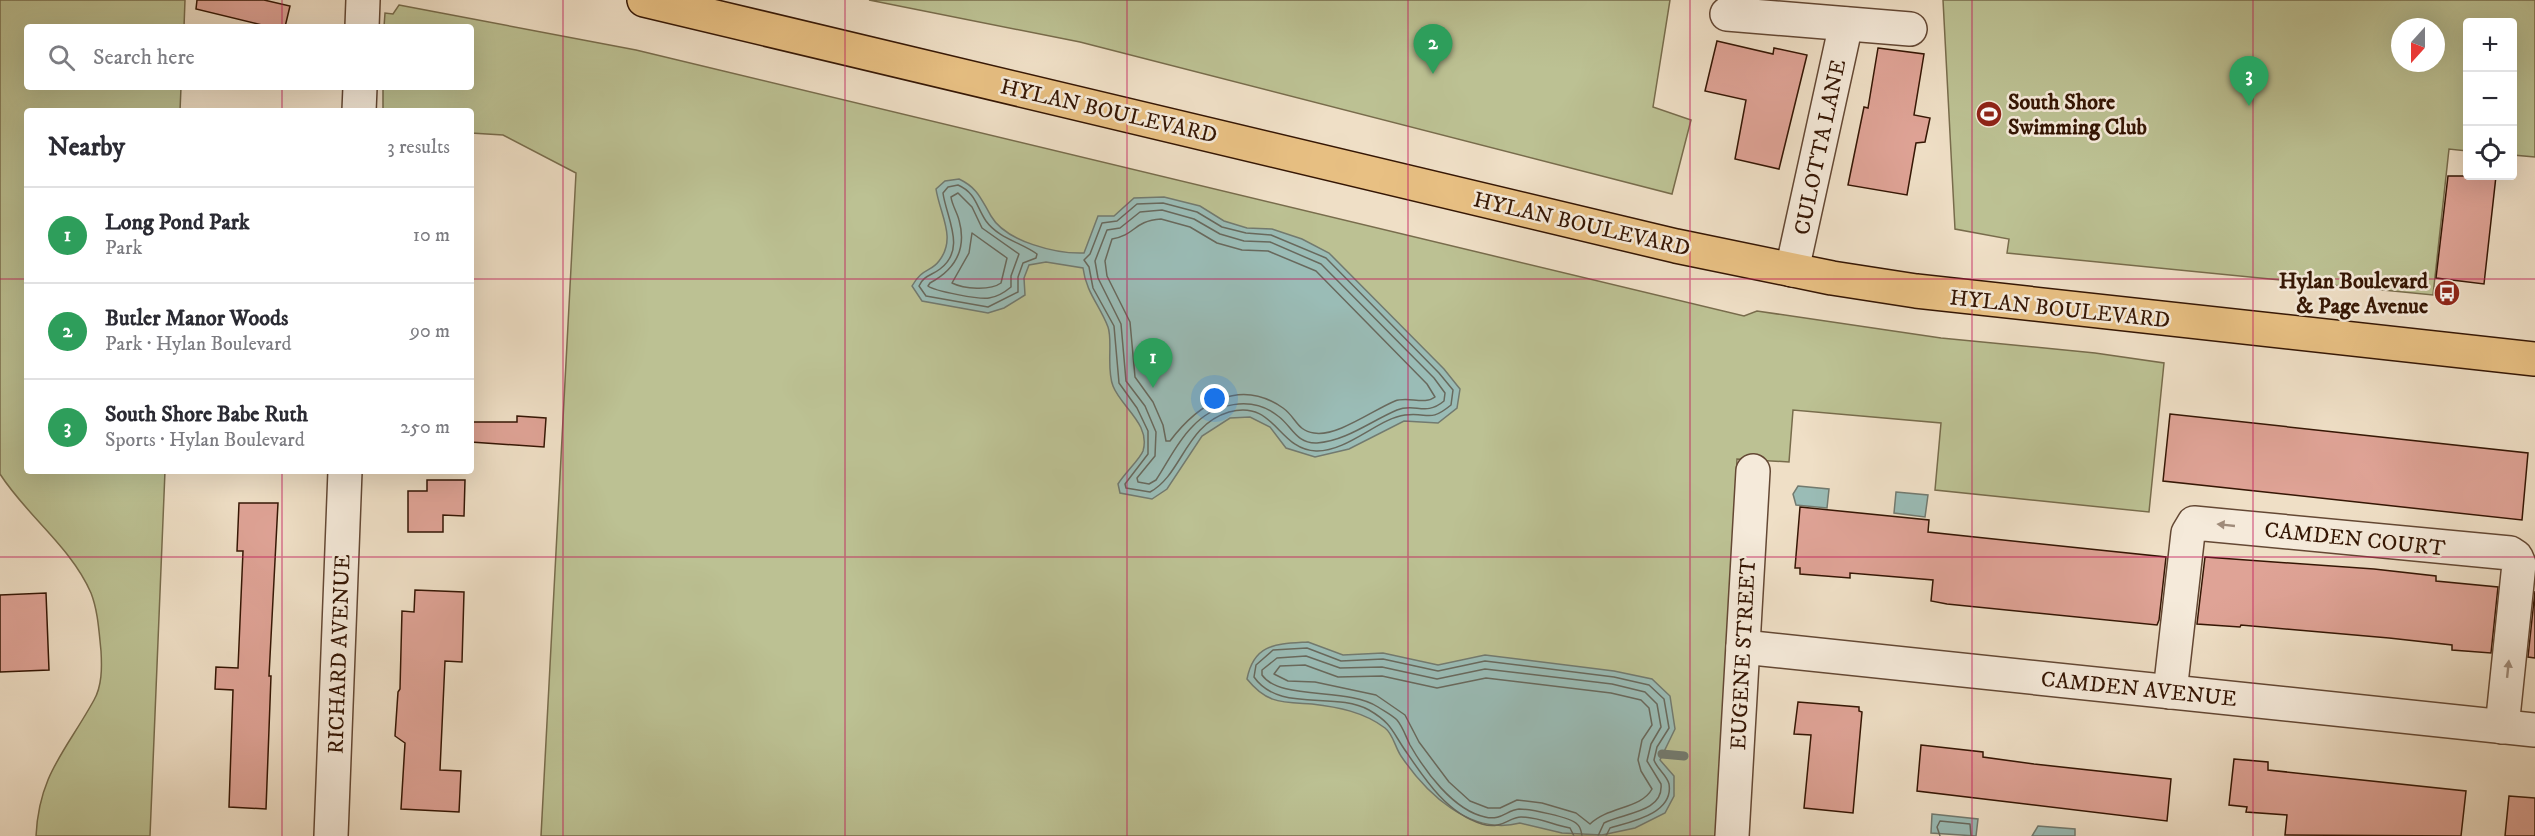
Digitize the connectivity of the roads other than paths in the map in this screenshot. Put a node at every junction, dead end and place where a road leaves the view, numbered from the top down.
1 (363, 0) edge
2 (644, 0) edge
3 (734, 10) edge
4 (1727, 14) dead end
5 (362, 24) edge
6 (1846, 24) junction
7 (1910, 29) dead end
8 (360, 90) edge
9 (359, 108) edge
10 (1792, 270) junction
11 (2535, 359) edge
12 (1753, 471) dead end
13 (345, 474) edge
14 (1743, 646) junction
15 (2170, 692) junction
16 (2502, 727) junction
17 (2535, 730) edge
18 (331, 836) edge
19 (1732, 836) edge

1 - 5 street
2 - 3 main road, HYLAN BOULEVARD
3 - 10 main road, HYLAN BOULEVARD
4 - 6 street
6 - 7 street
6 - 10 street, CULOTTA LANE
8 - 9 street
10 - 11 main road, HYLAN BOULEVARD
12 - 14 street, EUGENE STREET
13 - 18 street, RICHARD AVENUE
14 - 15 street, CAMDEN AVENUE
14 - 19 street, EUGENE STREET
15 - 16 street, CAMDEN AVENUE
16 -> 15 street, CAMDEN COURT
16 - 17 street, CAMDEN AVENUE

